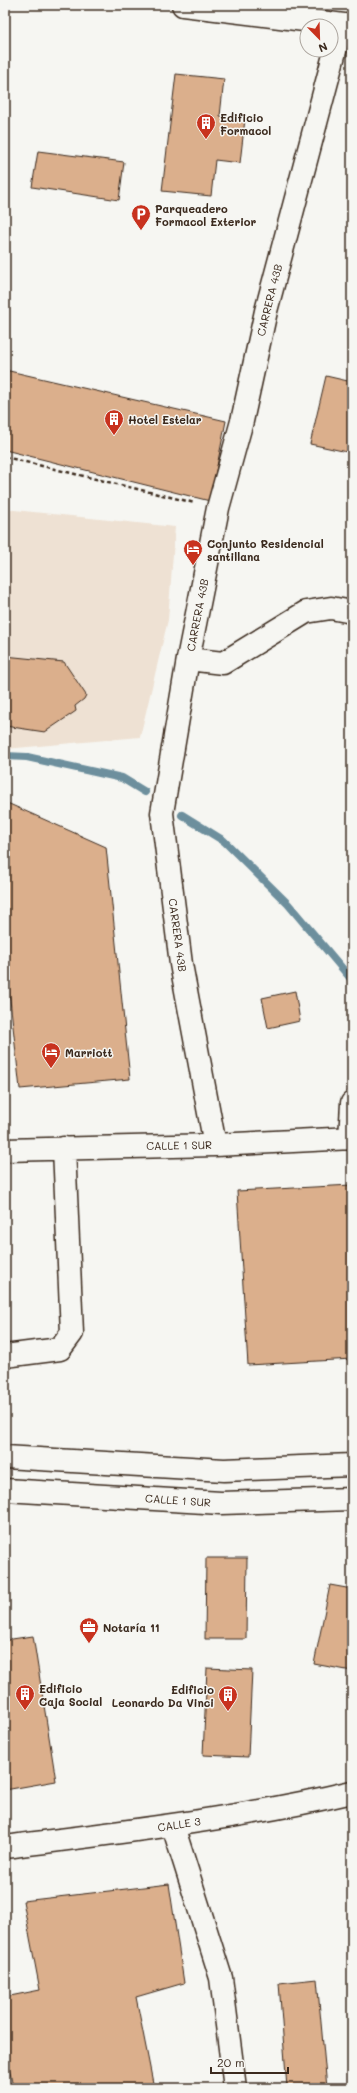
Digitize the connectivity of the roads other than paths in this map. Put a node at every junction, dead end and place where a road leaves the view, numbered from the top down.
1 (183, 5) edge
2 (347, 25) edge
3 (352, 612) edge
4 (188, 659) junction
5 (352, 1103) edge
6 (351, 1138) edge
7 (215, 1144) junction
8 (64, 1148) junction
9 (5, 1150) edge
10 (5, 1356) edge
11 (5, 1457) edge
12 (352, 1465) edge
13 (5, 1490) edge
14 (352, 1499) edge
15 (352, 1792) edge
16 (173, 1826) junction
17 (5, 1847) edge
18 (235, 2088) edge

1 - 2 street
2 - 4 street, CARRERA 43B
3 - 4 street
4 - 7 street, CARRERA 43B
5 - 6 street
6 - 7 street, CALLE 1 SUR
7 - 8 street, CALLE 1 SUR
8 - 9 street, CALLE 1 SUR
8 - 10 street
11 - 12 street
13 - 14 street, CALLE 1 SUR
15 - 16 street, CALLE 3
16 - 17 street, CALLE 3
16 - 18 street

